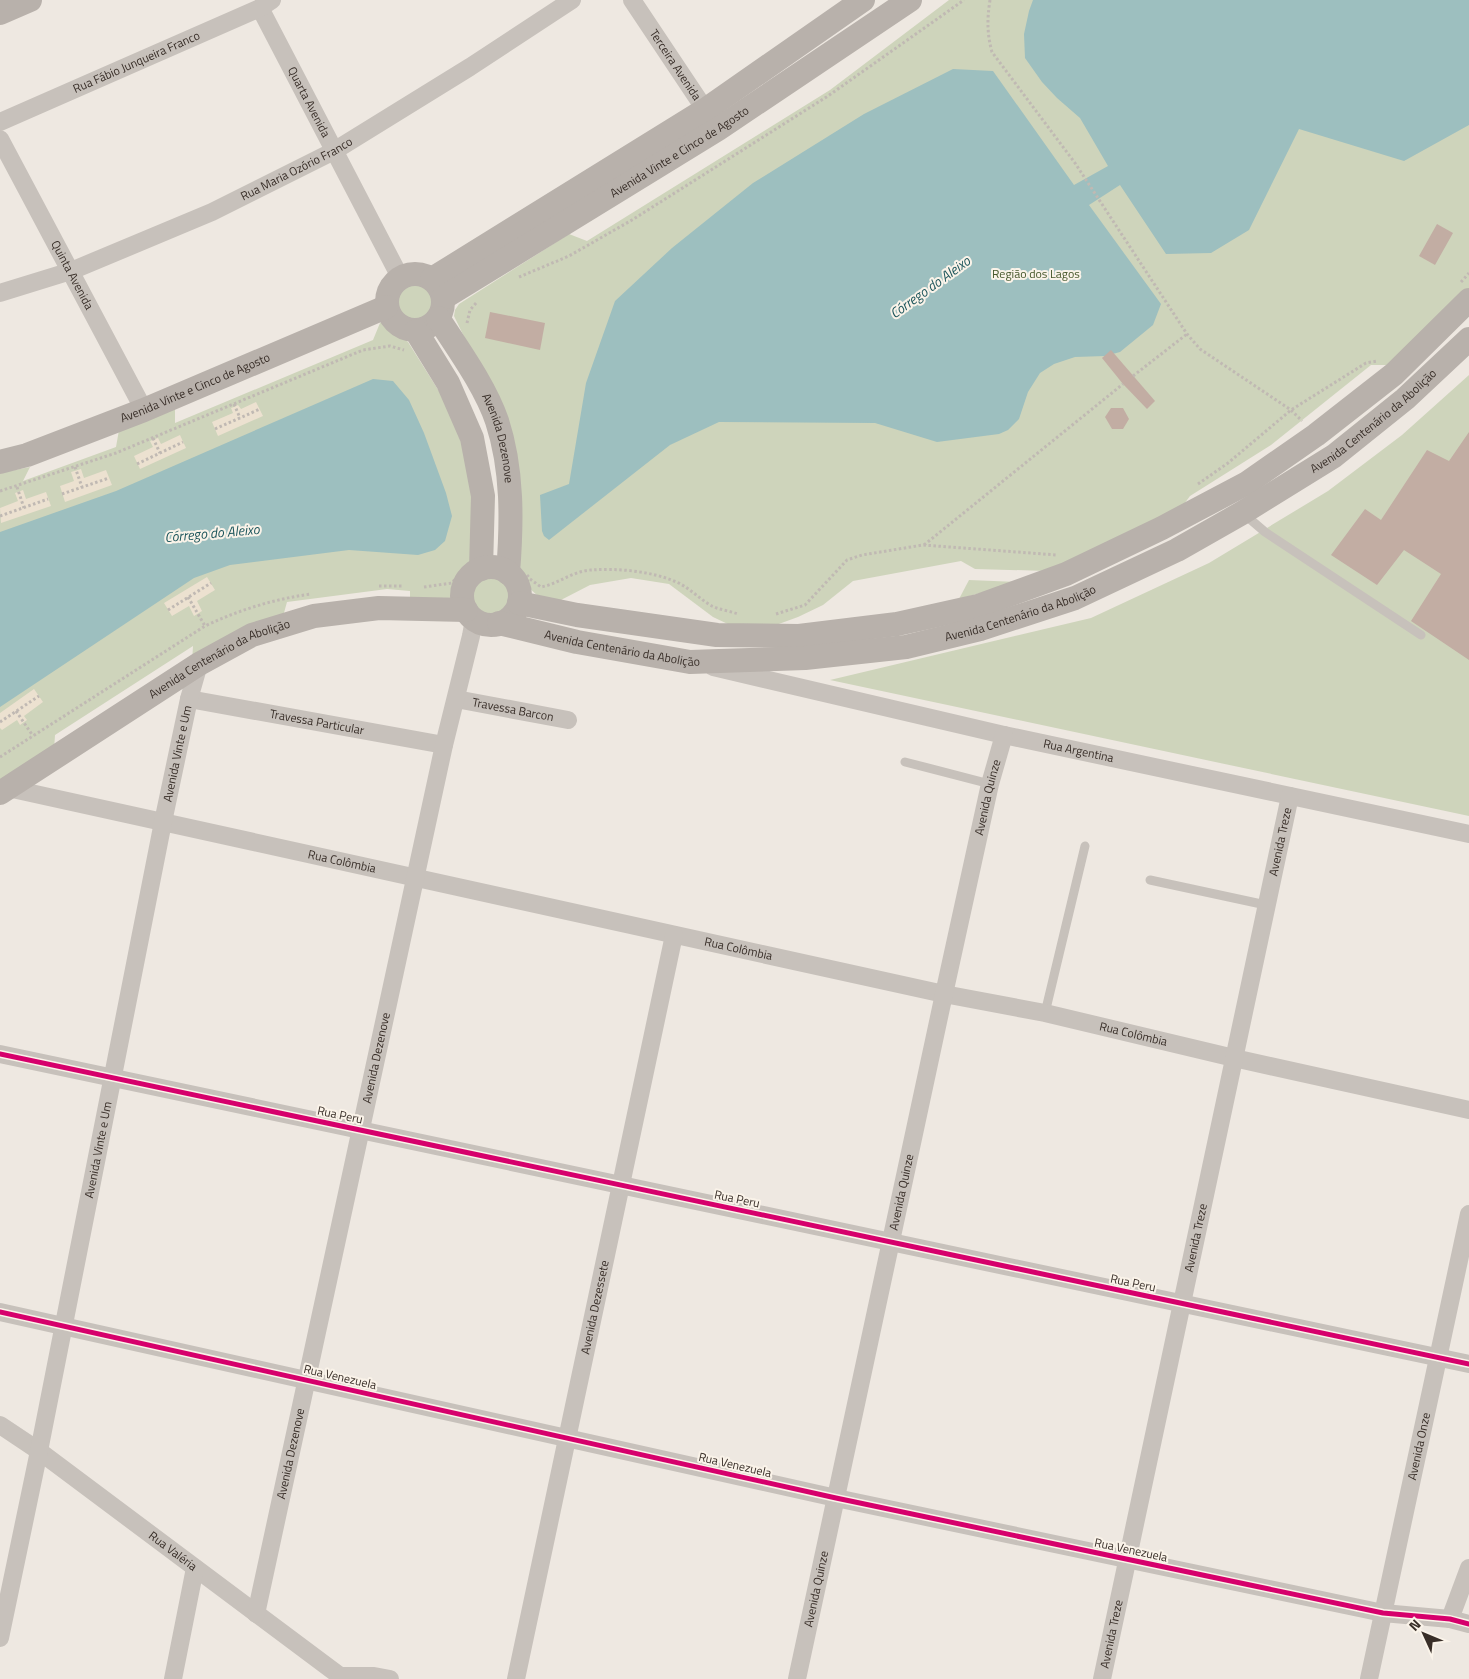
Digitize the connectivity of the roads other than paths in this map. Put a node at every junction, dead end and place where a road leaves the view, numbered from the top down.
1 (30, 0) edge
2 (572, 0) edge
3 (632, 0) edge
4 (863, 0) edge
5 (910, 0) edge
6 (266, 4) edge
7 (0, 13) edge
8 (711, 119) junction
9 (0, 122) edge
10 (0, 139) edge
11 (334, 151) junction
12 (71, 271) junction
13 (400, 278) junction
14 (0, 293) edge
15 (1462, 293) edge
16 (438, 298) junction
17 (386, 307) junction
18 (416, 331) junction
19 (1469, 339) edge
20 (144, 410) junction
21 (0, 462) edge
22 (1242, 512) junction
23 (471, 569) junction
24 (516, 571) junction
25 (519, 603) junction
26 (470, 615) junction
27 (499, 624) junction
28 (1421, 635) dead end
29 (690, 662) junction
30 (199, 664) junction
31 (189, 699) junction
32 (456, 699) junction
33 (568, 720) dead end
34 (1004, 735) junction
35 (444, 745) junction
36 (905, 762) dead end
37 (990, 784) junction
38 (4, 791) edge
39 (1290, 796) junction
40 (163, 822) junction
41 (1469, 834) edge
42 (1085, 846) dead end
43 (417, 878) junction
44 (1150, 880) dead end
45 (1266, 905) junction
46 (674, 934) junction
47 (944, 994) junction
48 (1045, 1013) junction
49 (0, 1054) edge
50 (1234, 1058) junction
51 (113, 1078) junction
52 (1469, 1110) edge
53 (362, 1130) junction
54 (621, 1185) junction
55 (1469, 1214) edge
56 (891, 1242) junction
57 (1183, 1304) junction
58 (0, 1312) edge
59 (64, 1326) junction
60 (1438, 1357) junction
61 (1469, 1364) edge
62 (307, 1380) junction
63 (0, 1425) edge
64 (568, 1438) junction
65 (39, 1451) junction
66 (836, 1498) junction
67 (1128, 1559) junction
68 (195, 1568) junction
69 (1469, 1568) edge
70 (1383, 1613) junction
71 (256, 1614) junction
72 (1450, 1619) junction
73 (1469, 1624) edge
74 (0, 1638) edge
75 (342, 1678) edge
76 (174, 1679) edge
77 (390, 1679) edge
78 (516, 1679) edge
79 (796, 1679) edge
80 (1102, 1679) edge
81 (1369, 1679) edge

1 - 7 street
2 - 11 street, Rua Maria Ozório Franco
3 - 8 street, Terceira Avenida
4 - 8 street, Avenida Vinte e Cinco de Agosto
5 - 8 street, Avenida Vinte e Cinco de Agosto
6 - 9 street, Rua Fábio Junqueira Franco
6 - 11 street, Quarta Avenida
8 - 16 street, Avenida Vinte e Cinco de Agosto
10 - 12 street, Quinta Avenida
11 - 12 street, Rua Maria Ozório Franco
11 - 13 street, Quarta Avenida
12 - 14 street, Rua Maria Ozório Franco
12 - 20 street, Quinta Avenida
13 - 16 street
13 - 17 street
15 - 25 street, Avenida Centenário da Abolição
16 - 18 street
16 - 24 street, Avenida Dezenove
17 - 18 street
17 - 20 street, Avenida Vinte e Cinco de Agosto
18 - 23 street, Avenida Dezenove
19 - 22 street, Avenida Centenário da Abolição
20 - 21 street, Avenida Vinte e Cinco de Agosto
22 - 28 lane
22 - 29 street, Avenida Centenário da Abolição
23 - 24 street
23 - 26 street
24 - 25 street
25 - 27 street
26 - 27 street
26 - 30 street, Avenida Centenário da Abolição
26 - 32 street, Avenida Dezenove
27 - 29 street, Avenida Centenário da Abolição
29 - 34 street, Rua Argentina
30 - 31 street, Avenida Vinte e Um
30 - 38 street, Avenida Centenário da Abolição
31 - 35 street, Travessa Particular
31 - 40 street, Avenida Vinte e Um
32 - 33 street, Travessa Barcon
32 - 35 street, Avenida Dezenove
34 - 37 street, Avenida Quinze
34 - 39 street, Rua Argentina
35 - 43 street, Avenida Dezenove
36 - 37 lane
37 - 47 street, Avenida Quinze
38 - 40 street, Rua Colômbia
39 - 41 street, Rua Argentina
39 - 45 street, Avenida Treze
40 - 43 street, Rua Colômbia
40 - 51 street, Avenida Vinte e Um
42 - 48 lane
43 - 46 street, Rua Colômbia
43 - 53 street, Avenida Dezenove
44 - 45 lane
45 - 50 street, Avenida Treze
46 - 47 street, Rua Colômbia
46 - 54 street, Avenida Dezessete
47 - 48 street, Rua Colômbia
47 - 56 street, Avenida Quinze
48 - 50 street, Rua Colômbia
49 - 51 street, Rua Peru
50 - 52 street, Rua Colômbia
50 - 57 street, Avenida Treze
51 - 53 street, Rua Peru
51 - 59 street, Avenida Vinte e Um
53 - 54 street, Rua Peru
53 - 62 street, Avenida Dezenove
54 - 56 street, Rua Peru
54 - 64 street, Avenida Dezessete
55 - 60 street, Avenida Onze
56 - 57 street, Rua Peru
56 - 66 street, Avenida Quinze
57 - 60 street, Rua Peru
57 - 67 street, Avenida Treze
58 - 59 street, Rua Venezuela
59 - 62 street, Rua Venezuela
59 - 65 street, Avenida Vinte e Um
60 - 61 street, Rua Peru
60 - 70 street, Avenida Onze
62 - 64 street, Rua Venezuela
62 - 71 street, Avenida Dezenove
63 - 65 street, Rua Valéria
64 - 66 street, Rua Venezuela
64 - 78 street, Avenida Dezessete
65 - 68 street, Rua Valéria
65 - 74 street, Avenida Vinte e Um
66 - 67 street, Rua Venezuela
66 - 79 street, Avenida Quinze
67 - 70 street, Rua Venezuela
67 - 80 street, Avenida Treze
68 - 71 street, Rua Valéria
68 - 76 street
69 - 72 street
70 - 72 street, Rua Venezuela
70 - 81 street, Avenida Onze
71 - 75 street, Rua Valéria
72 - 73 street, Rua Venezuela
75 - 77 street

